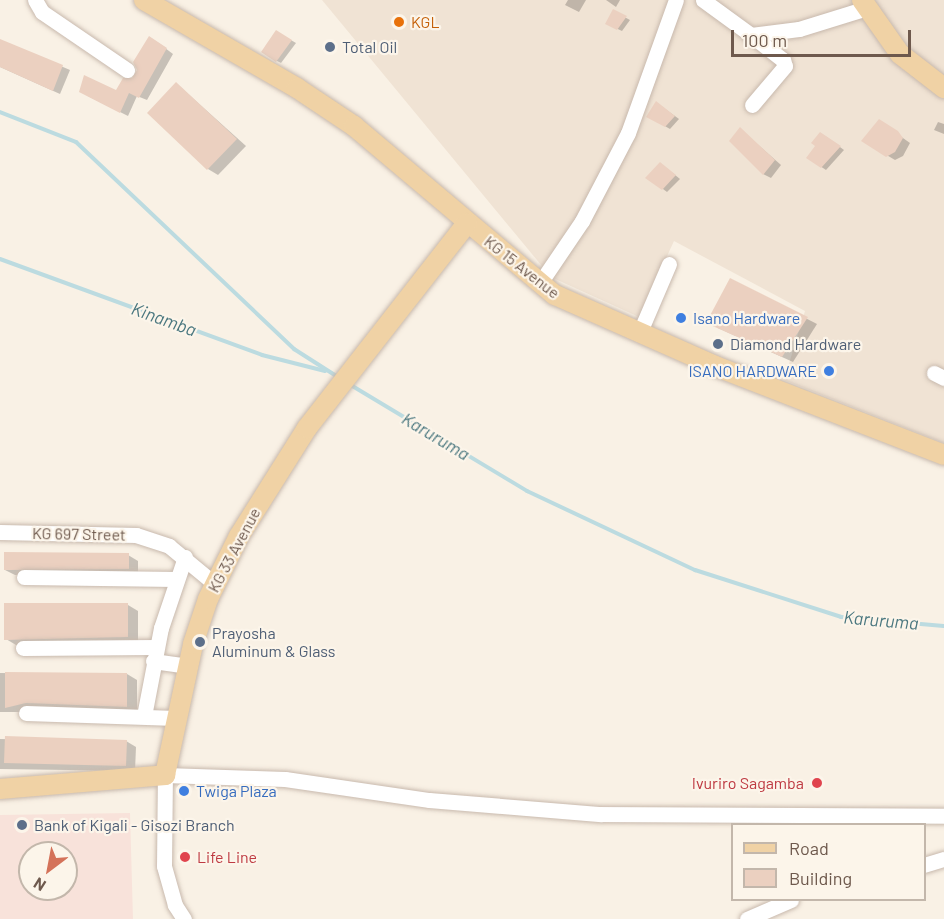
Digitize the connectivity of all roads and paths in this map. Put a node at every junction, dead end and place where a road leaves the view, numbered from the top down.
1 (35, 0) edge
2 (146, 0) edge
3 (676, 0) edge
4 (703, 0) edge
5 (864, 4) edge
6 (751, 35) junction
7 (127, 70) dead end
8 (944, 88) edge
9 (753, 105) dead end
10 (467, 224) junction
11 (669, 264) dead end
12 (540, 283) junction
13 (639, 334) junction
14 (944, 455) edge
15 (0, 532) edge
16 (185, 557) junction
17 (24, 577) dead end
18 (176, 579) junction
19 (215, 584) junction
20 (23, 648) dead end
21 (154, 654) junction
22 (187, 666) junction
23 (26, 714) dead end
24 (144, 716) junction
25 (176, 718) junction
26 (165, 775) junction
27 (0, 789) edge
28 (944, 816) edge
29 (944, 859) edge
30 (926, 864) edge
31 (789, 901) edge
32 (184, 919) edge
33 (747, 919) edge

1 - 7 street
2 - 10 main road, KG 15 Avenue
3 - 12 street
4 - 6 street
5 - 6 street
5 - 8 main road
6 - 9 street
10 - 12 main road, KG 15 Avenue
10 - 19 main road, KG 33 Avenue
11 - 13 street
12 - 13 main road, KG 15 Avenue
13 - 14 main road, KG 15 Avenue
15 - 16 street, KG 697 Street
16 - 18 street
16 - 19 street, KG 697 Street
17 - 18 street
18 - 21 street
19 - 22 main road, KG 33 Avenue
20 - 21 street
21 - 22 street
21 - 24 street
22 - 25 main road, KG 33 Avenue
23 - 24 street
24 - 25 street
25 - 26 main road, KG 33 Avenue
26 - 27 main road
26 - 28 street
26 - 32 street
29 - 30 street
31 - 33 street

